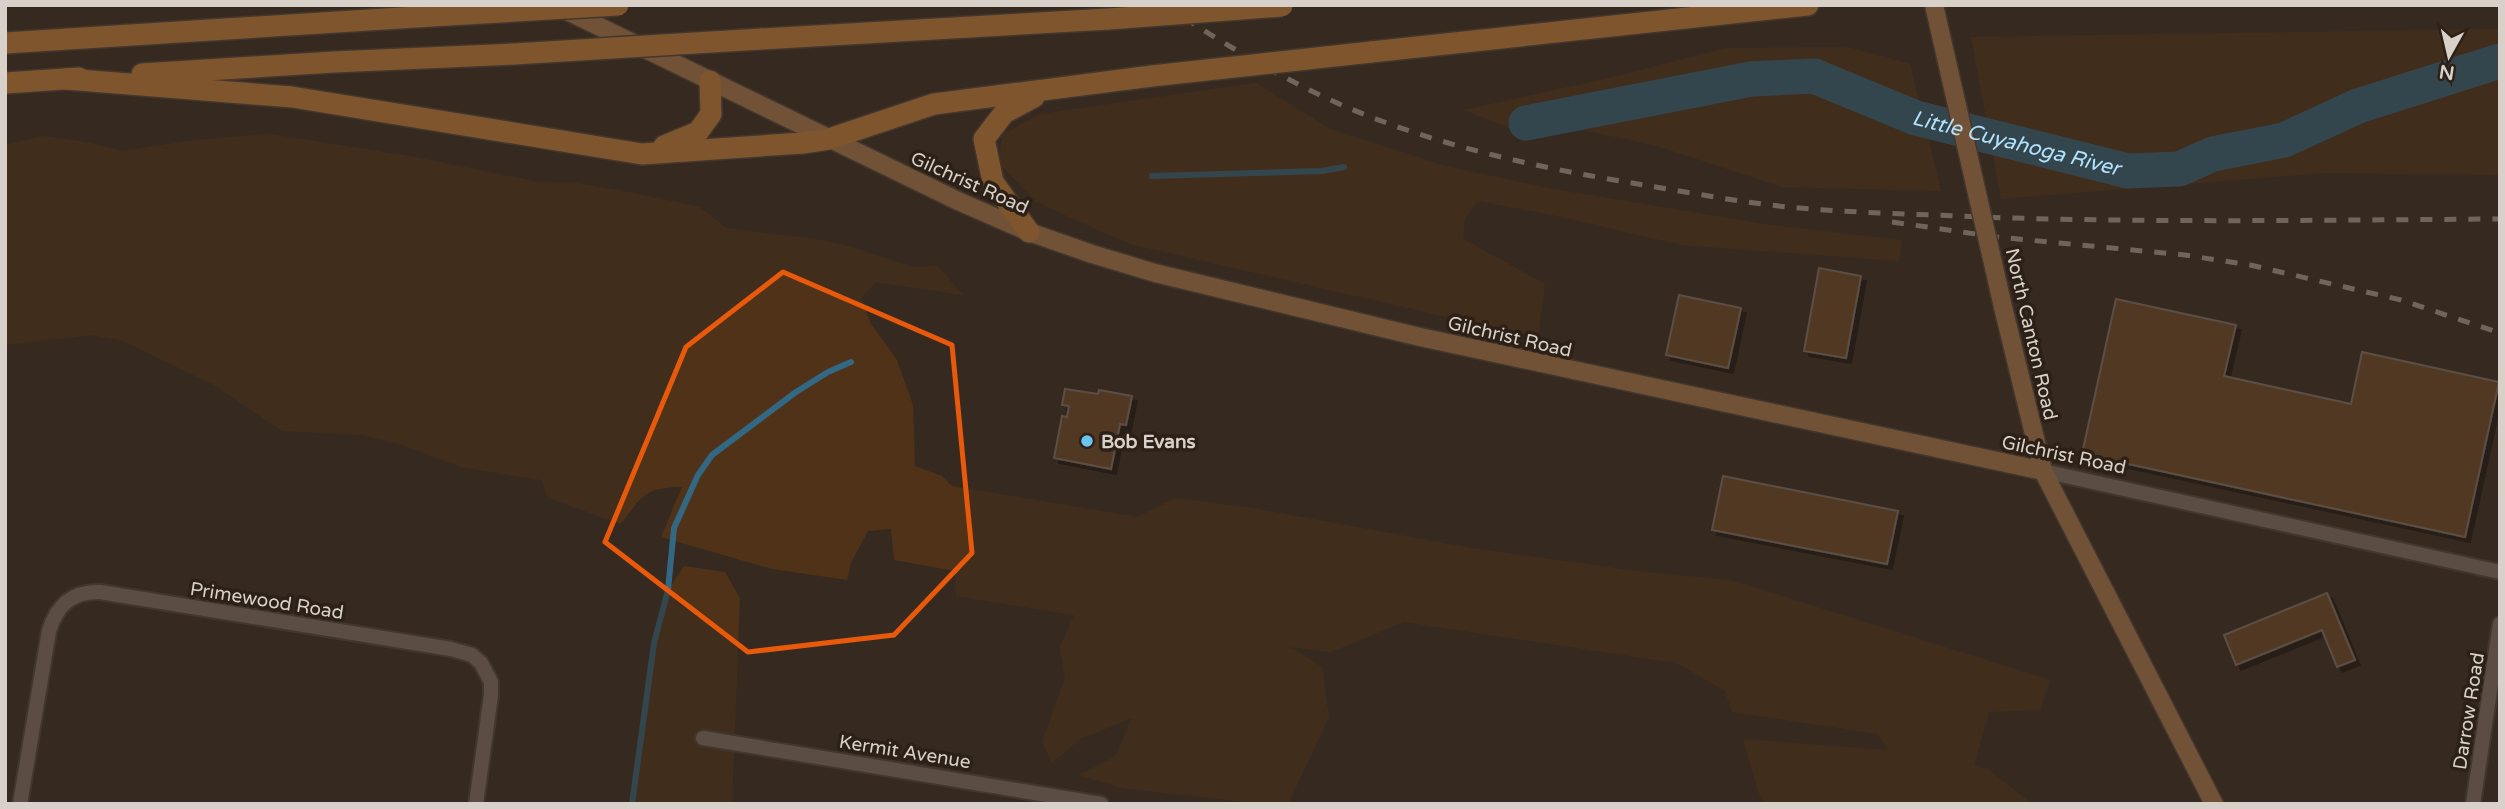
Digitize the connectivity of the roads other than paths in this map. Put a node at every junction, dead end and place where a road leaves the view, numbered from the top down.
1 (555, 5) edge
2 (618, 5) edge
3 (1808, 5) edge
4 (1934, 5) edge
5 (1290, 6) edge
6 (5, 43) edge
7 (66, 79) junction
8 (710, 81) junction
9 (5, 83) edge
10 (1054, 88) junction
11 (829, 139) junction
12 (642, 154) junction
13 (1029, 232) junction
14 (2043, 471) junction
15 (2500, 572) edge
16 (2500, 624) edge
17 (703, 738) dead end
18 (20, 804) edge
19 (476, 804) edge
20 (1101, 804) edge
21 (2214, 804) edge
22 (2473, 804) edge

1 - 8 main road, Gilchrist Road
2 - 6 highway, bridge
3 - 10 highway, bridge
4 - 14 main road, North Canton Road, bridge
5 - 7 highway, bridge
7 - 9 highway
7 - 12 highway
8 - 11 main road, Gilchrist Road
8 - 12 highway
10 - 11 highway
10 - 13 highway
11 - 12 highway
11 - 13 main road, Gilchrist Road
13 - 14 main road, Gilchrist Road
14 - 15 street, Gilchrist Road
14 - 21 main road, North Canton Road
16 - 22 street, Darrow Road
17 - 20 street, Kermit Avenue
18 - 19 street, Primewood Road

